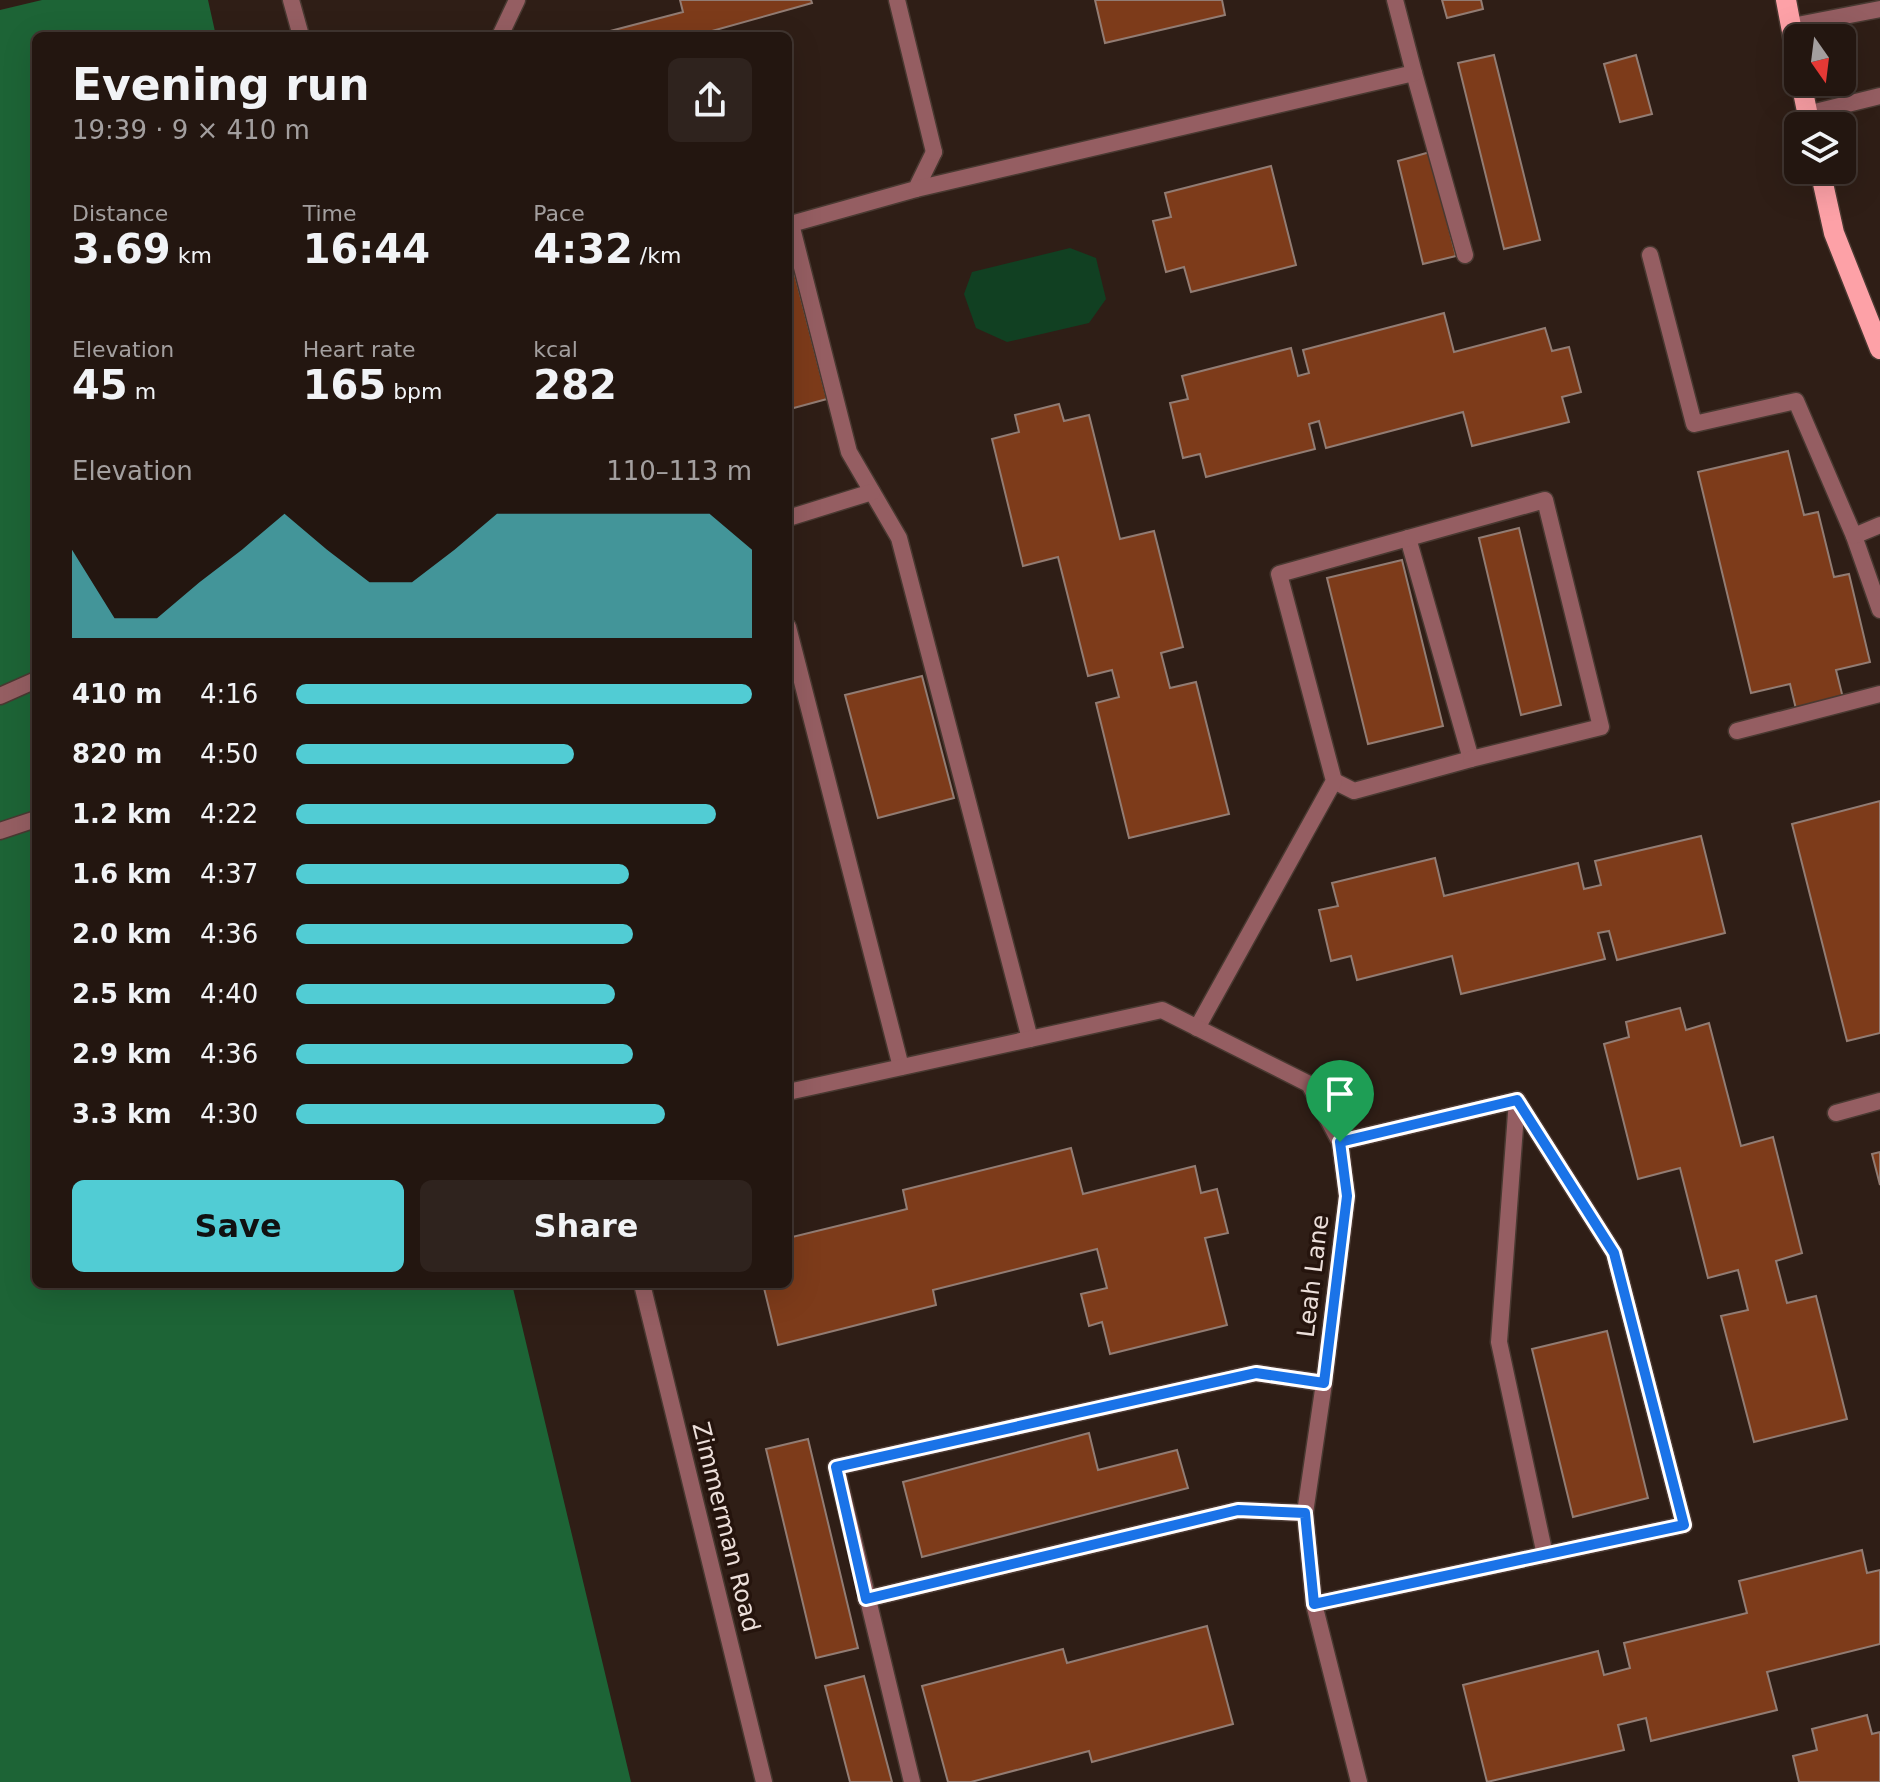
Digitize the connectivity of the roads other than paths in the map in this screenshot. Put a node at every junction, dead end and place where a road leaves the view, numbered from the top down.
1 (291, 0) edge
2 (517, 0) edge
3 (897, 0) edge
4 (1395, 0) edge
5 (1786, 0) edge
6 (1880, 9) edge
7 (1792, 24) edge
8 (1802, 24) edge
9 (300, 32) edge
10 (502, 32) edge
11 (1414, 73) junction
12 (1880, 96) edge
13 (1832, 112) edge
14 (1823, 184) edge
15 (916, 189) junction
16 (792, 223) edge
17 (792, 232) edge
18 (1465, 255) dead end
19 (1650, 255) dead end
20 (1880, 349) edge
21 (872, 492) junction
22 (792, 517) edge
23 (1880, 525) edge
24 (1854, 536) junction
25 (1408, 538) junction
26 (1880, 610) edge
27 (792, 643) edge
28 (32, 682) edge
29 (1880, 694) edge
30 (0, 696) edge
31 (1737, 731) dead end
32 (1471, 759) junction
33 (1334, 781) junction
34 (32, 820) edge
35 (0, 831) edge
36 (1197, 1028) junction
37 (1030, 1039) junction
38 (901, 1067) junction
39 (792, 1091) edge
40 (1517, 1100) junction
41 (1880, 1101) edge
42 (1836, 1113) dead end
43 (1340, 1142) junction
44 (643, 1288) edge
45 (1324, 1383) junction
46 (1305, 1513) junction
47 (1545, 1555) junction
48 (866, 1599) junction
49 (1314, 1604) junction
50 (764, 1782) edge
51 (912, 1782) edge
52 (1359, 1782) edge

1 - 9 street
2 - 10 street
3 - 15 street
4 - 11 street
5 - 7 main road
6 - 8 street
11 - 15 street
11 - 18 street
12 - 13 street
14 - 20 main road
15 - 16 street
17 - 21 street
19 - 24 street
21 - 22 street
21 - 37 street
23 - 24 street
24 - 26 street
25 - 32 street
25 - 32 street
25 - 33 street
27 - 38 street
28 - 30 street
29 - 31 street
32 - 33 street
33 - 36 street
34 - 35 street
36 - 37 street, Leah Lane
36 - 43 street, Leah Lane
37 - 38 street, Leah Lane
38 - 39 street, Leah Lane
40 - 43 street
40 - 47 street
40 - 47 street
41 - 42 street
43 - 45 street, Leah Lane
44 - 50 street, Zimmerman Road
45 - 46 street, Leah Lane
45 - 48 street
46 - 48 street
46 - 49 street, Leah Lane
47 - 49 street
48 - 51 street
49 - 52 street, Leah Lane

